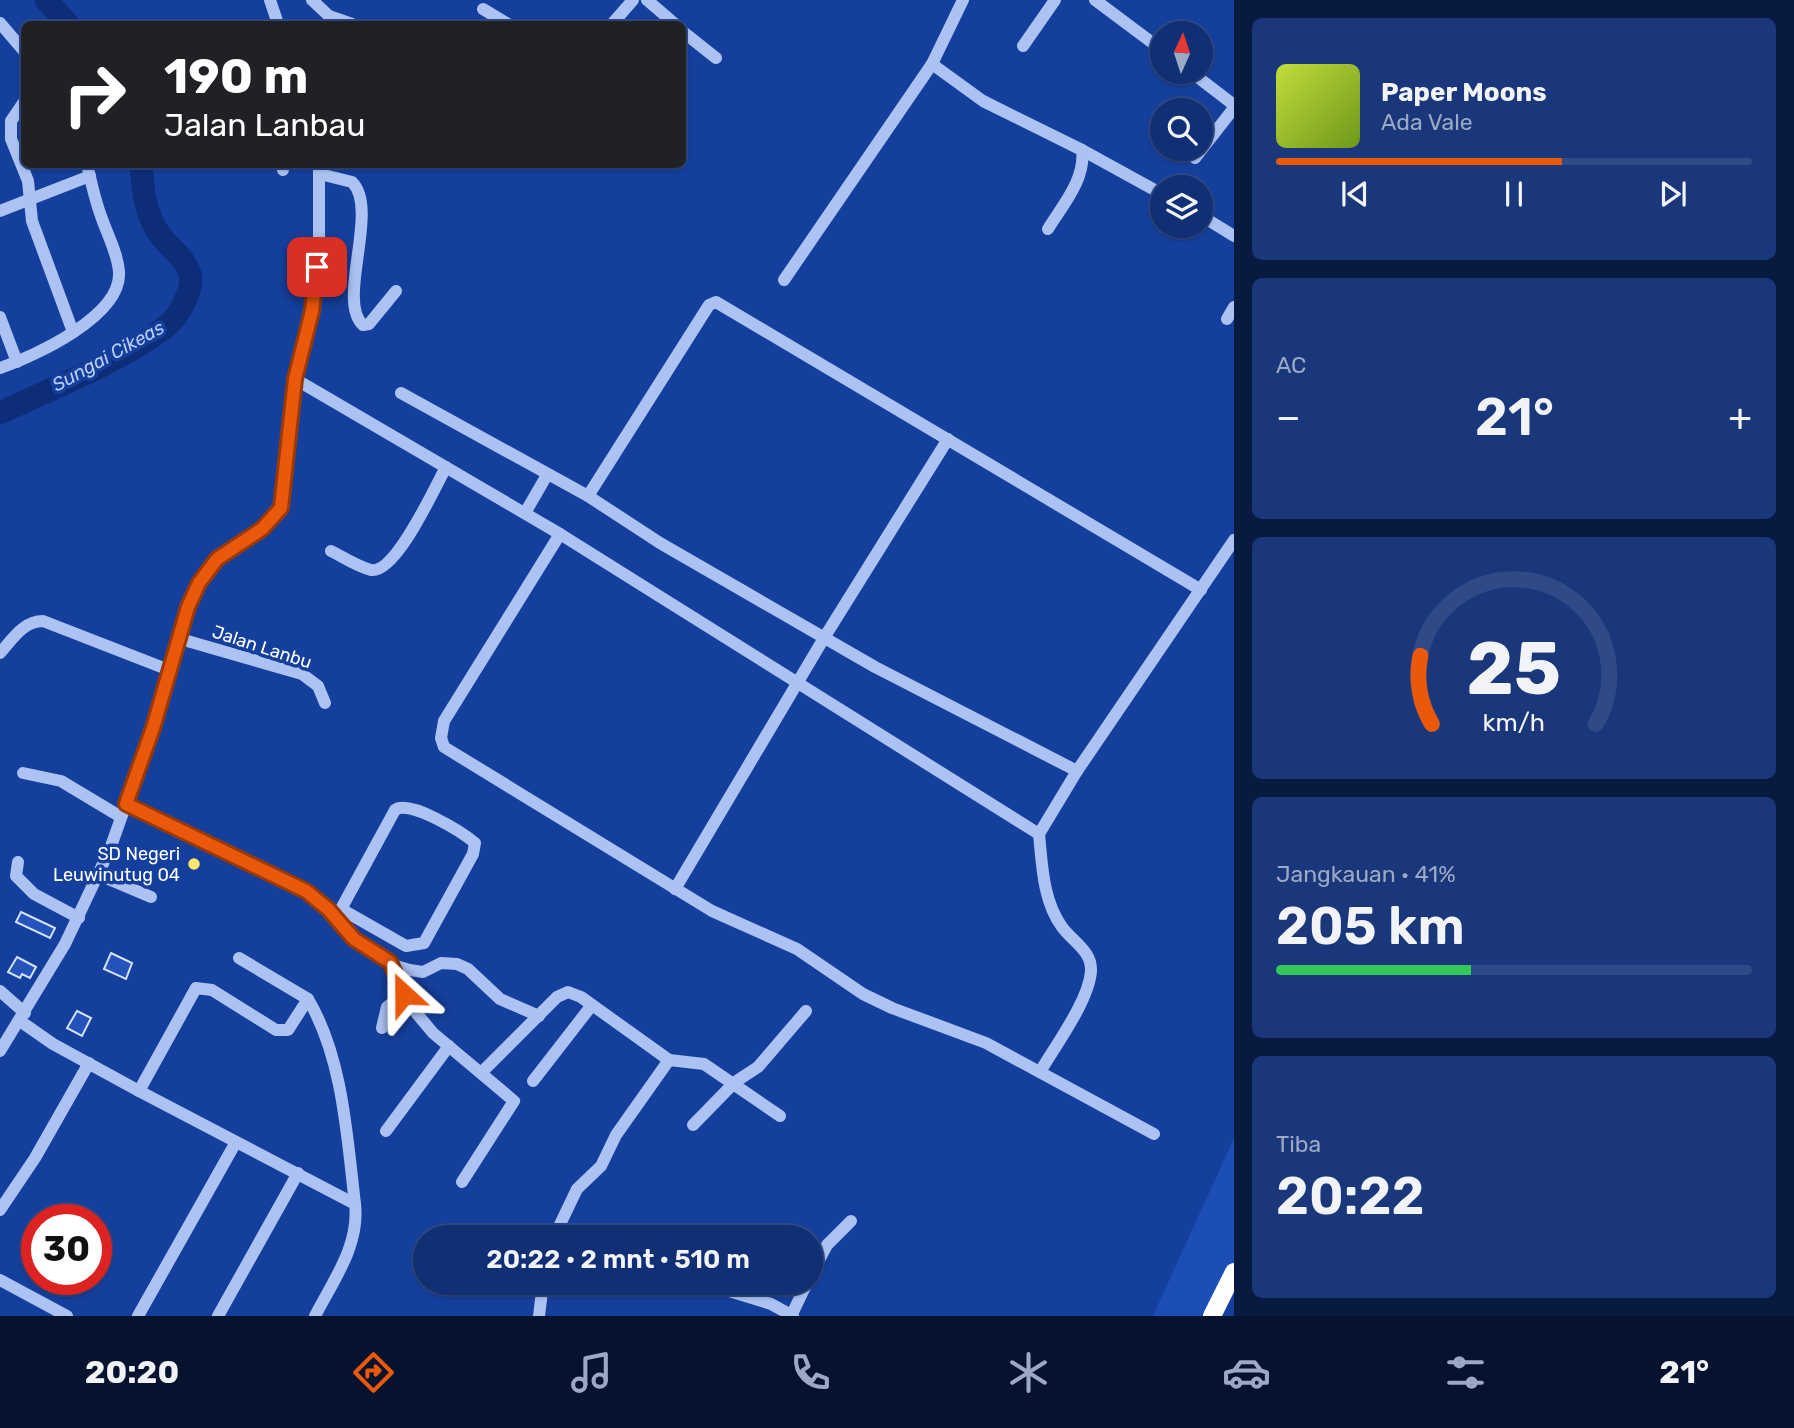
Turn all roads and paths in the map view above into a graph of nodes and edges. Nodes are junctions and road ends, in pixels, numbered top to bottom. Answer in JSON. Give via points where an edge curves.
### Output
{"nodes":[{"id":1,"x":270,"y":0,"type":"edge"},
{"id":2,"x":312,"y":0,"type":"edge"},
{"id":3,"x":632,"y":0,"type":"edge"},
{"id":4,"x":647,"y":0,"type":"edge"},
{"id":5,"x":963,"y":0,"type":"edge"},
{"id":6,"x":1055,"y":0,"type":"edge"},
{"id":7,"x":1095,"y":0,"type":"edge"},
{"id":8,"x":483,"y":9,"type":"dead end"},
{"id":9,"x":280,"y":21,"type":"edge"},
{"id":10,"x":343,"y":21,"type":"edge"},
{"id":11,"x":503,"y":21,"type":"edge"},
{"id":12,"x":614,"y":21,"type":"edge"},
{"id":13,"x":672,"y":21,"type":"edge"},
{"id":14,"x":1,"y":28,"type":"edge"},
{"id":15,"x":686,"y":34,"type":"edge"},
{"id":16,"x":1150,"y":41,"type":"edge"},
{"id":17,"x":1023,"y":46,"type":"dead end"},
{"id":18,"x":21,"y":48,"type":"edge"},
{"id":19,"x":716,"y":58,"type":"dead end"},
{"id":20,"x":932,"y":64,"type":"junction"},
{"id":21,"x":1206,"y":84,"type":"edge"},
{"id":22,"x":21,"y":106,"type":"edge"},
{"id":23,"x":1234,"y":106,"type":"edge"},
{"id":24,"x":1213,"y":134,"type":"edge"},
{"id":25,"x":1082,"y":150,"type":"junction"},
{"id":26,"x":21,"y":162,"type":"edge"},
{"id":27,"x":23,"y":168,"type":"edge"},
{"id":28,"x":319,"y":169,"type":"edge"},
{"id":29,"x":88,"y":170,"type":"edge"},
{"id":30,"x":1150,"y":187,"type":"edge"},
{"id":31,"x":30,"y":200,"type":"junction"},
{"id":32,"x":0,"y":211,"type":"edge"},
{"id":33,"x":1213,"y":223,"type":"edge"},
{"id":34,"x":1048,"y":229,"type":"dead end"},
{"id":35,"x":1234,"y":236,"type":"edge"},
{"id":36,"x":784,"y":280,"type":"dead end"},
{"id":37,"x":396,"y":291,"type":"dead end"},
{"id":38,"x":1234,"y":307,"type":"edge"},
{"id":39,"x":0,"y":317,"type":"edge"},
{"id":40,"x":1227,"y":319,"type":"dead end"},
{"id":41,"x":73,"y":332,"type":"junction"},
{"id":42,"x":17,"y":362,"type":"junction"},
{"id":43,"x":0,"y":368,"type":"edge"},
{"id":44,"x":295,"y":379,"type":"junction"},
{"id":45,"x":401,"y":393,"type":"dead end"},
{"id":46,"x":948,"y":439,"type":"junction"},
{"id":47,"x":446,"y":467,"type":"junction"},
{"id":48,"x":547,"y":475,"type":"junction"},
{"id":49,"x":588,"y":496,"type":"junction"},
{"id":50,"x":525,"y":513,"type":"junction"},
{"id":51,"x":560,"y":534,"type":"junction"},
{"id":52,"x":1234,"y":540,"type":"edge"},
{"id":53,"x":331,"y":551,"type":"dead end"},
{"id":54,"x":1201,"y":590,"type":"junction"},
{"id":55,"x":177,"y":638,"type":"junction"},
{"id":56,"x":824,"y":638,"type":"junction"},
{"id":57,"x":0,"y":653,"type":"edge"},
{"id":58,"x":169,"y":670,"type":"junction"},
{"id":59,"x":798,"y":683,"type":"junction"},
{"id":60,"x":324,"y":703,"type":"dead end"},
{"id":61,"x":1077,"y":771,"type":"junction"},
{"id":62,"x":23,"y":773,"type":"dead end"},
{"id":63,"x":124,"y":811,"type":"junction"},
{"id":64,"x":1039,"y":834,"type":"junction"},
{"id":65,"x":18,"y":862,"type":"dead end"},
{"id":66,"x":99,"y":875,"type":"junction"},
{"id":67,"x":675,"y":889,"type":"junction"},
{"id":68,"x":151,"y":897,"type":"dead end"},
{"id":69,"x":338,"y":914,"type":"junction"},
{"id":70,"x":79,"y":918,"type":"junction"},
{"id":71,"x":239,"y":958,"type":"dead end"},
{"id":72,"x":390,"y":962,"type":"junction"},
{"id":73,"x":0,"y":990,"type":"edge"},
{"id":74,"x":404,"y":994,"type":"junction"},
{"id":75,"x":308,"y":999,"type":"junction"},
{"id":76,"x":592,"y":1005,"type":"junction"},
{"id":77,"x":806,"y":1011,"type":"dead end"},
{"id":78,"x":539,"y":1016,"type":"junction"},
{"id":79,"x":23,"y":1017,"type":"junction"},
{"id":80,"x":382,"y":1028,"type":"dead end"},
{"id":81,"x":449,"y":1046,"type":"junction"},
{"id":82,"x":0,"y":1051,"type":"edge"},
{"id":83,"x":668,"y":1060,"type":"junction"},
{"id":84,"x":89,"y":1063,"type":"junction"},
{"id":85,"x":482,"y":1072,"type":"junction"},
{"id":86,"x":1040,"y":1072,"type":"junction"},
{"id":87,"x":533,"y":1081,"type":"dead end"},
{"id":88,"x":735,"y":1082,"type":"junction"},
{"id":89,"x":139,"y":1091,"type":"junction"},
{"id":90,"x":780,"y":1116,"type":"dead end"},
{"id":91,"x":693,"y":1125,"type":"dead end"},
{"id":92,"x":386,"y":1131,"type":"dead end"},
{"id":93,"x":1154,"y":1133,"type":"dead end"},
{"id":94,"x":236,"y":1142,"type":"junction"},
{"id":95,"x":298,"y":1173,"type":"junction"},
{"id":96,"x":462,"y":1182,"type":"dead end"},
{"id":97,"x":355,"y":1204,"type":"junction"},
{"id":98,"x":0,"y":1210,"type":"edge"},
{"id":99,"x":850,"y":1221,"type":"dead end"},
{"id":100,"x":560,"y":1225,"type":"edge"},
{"id":101,"x":823,"y":1253,"type":"edge"},
{"id":102,"x":1234,"y":1272,"type":"edge"},
{"id":103,"x":0,"y":1280,"type":"edge"},
{"id":104,"x":542,"y":1295,"type":"edge"},
{"id":105,"x":742,"y":1295,"type":"edge"},
{"id":106,"x":802,"y":1295,"type":"edge"},
{"id":107,"x":60,"y":1314,"type":"edge"},
{"id":108,"x":793,"y":1315,"type":"edge"},
{"id":109,"x":138,"y":1316,"type":"edge"},
{"id":110,"x":218,"y":1316,"type":"edge"},
{"id":111,"x":315,"y":1316,"type":"edge"},
{"id":112,"x":539,"y":1316,"type":"edge"},
{"id":113,"x":1212,"y":1316,"type":"edge"}],
"edges":[{"from":1,"to":9,"type":"street"},
{"from":2,"to":10,"type":"street","via":[[329,16]]},
{"from":3,"to":12,"type":"street"},
{"from":4,"to":13,"type":"street"},
{"from":5,"to":20,"type":"street"},
{"from":6,"to":17,"type":"street"},
{"from":7,"to":16,"type":"street"},
{"from":8,"to":11,"type":"street"},
{"from":14,"to":18,"type":"street"},
{"from":15,"to":19,"type":"street"},
{"from":20,"to":25,"type":"street","via":[[983,101]]},
{"from":20,"to":36,"type":"street"},
{"from":21,"to":23,"type":"street"},
{"from":22,"to":26,"type":"street","via":[[9,130]]},
{"from":23,"to":24,"type":"street"},
{"from":25,"to":30,"type":"street"},
{"from":25,"to":34,"type":"street","via":[[1079,176]]},
{"from":27,"to":31,"type":"street"},
{"from":28,"to":37,"type":"street","via":[[352,182],[359,194],[360,252],[353,292],[358,321],[369,324]]},
{"from":28,"to":44,"type":"street","via":[[315,287]]},
{"from":29,"to":31,"type":"street"},
{"from":29,"to":41,"type":"street","via":[[119,281],[107,303]]},
{"from":31,"to":32,"type":"street"},
{"from":31,"to":41,"type":"street","via":[[32,221]]},
{"from":33,"to":35,"type":"street"},
{"from":38,"to":40,"type":"street"},
{"from":39,"to":42,"type":"street"},
{"from":41,"to":42,"type":"street"},
{"from":42,"to":43,"type":"street"},
{"from":44,"to":47,"type":"street"},
{"from":44,"to":55,"type":"street","via":[[281,508],[262,529],[209,568]]},
{"from":45,"to":48,"type":"street"},
{"from":46,"to":49,"type":"street","via":[[713,302]]},
{"from":46,"to":54,"type":"street"},
{"from":46,"to":56,"type":"street"},
{"from":47,"to":50,"type":"street"},
{"from":47,"to":53,"type":"street","via":[[409,536],[386,566],[371,570]]},
{"from":48,"to":49,"type":"street"},
{"from":48,"to":50,"type":"street"},
{"from":49,"to":56,"type":"street"},
{"from":50,"to":51,"type":"street"},
{"from":51,"to":59,"type":"street"},
{"from":51,"to":67,"type":"street","via":[[444,721],[441,738],[452,754]]},
{"from":52,"to":54,"type":"street"},
{"from":54,"to":61,"type":"street"},
{"from":55,"to":58,"type":"street"},
{"from":55,"to":60,"type":"street","name":"Jalan Lanbu","via":[[302,674],[318,686]]},
{"from":56,"to":59,"type":"street"},
{"from":56,"to":61,"type":"street"},
{"from":57,"to":58,"type":"street","via":[[23,627],[43,621]]},
{"from":58,"to":63,"type":"street"},
{"from":59,"to":64,"type":"street"},
{"from":59,"to":67,"type":"street"},
{"from":61,"to":64,"type":"street"},
{"from":62,"to":63,"type":"street","via":[[61,781]]},
{"from":63,"to":66,"type":"street"},
{"from":63,"to":69,"type":"street","via":[[281,877]]},
{"from":64,"to":86,"type":"street","via":[[1051,906],[1063,929],[1084,950],[1091,968],[1085,993]]},
{"from":65,"to":70,"type":"street","via":[[16,876],[24,887]]},
{"from":66,"to":68,"type":"street"},
{"from":66,"to":70,"type":"street"},
{"from":67,"to":86,"type":"street","via":[[797,950],[878,1002],[978,1039]]},
{"from":69,"to":69,"type":"street","via":[[399,807],[412,807],[475,843],[424,943],[406,946]]},
{"from":69,"to":72,"type":"street","via":[[354,939]]},
{"from":70,"to":79,"type":"street"},
{"from":71,"to":75,"type":"street"},
{"from":72,"to":74,"type":"street"},
{"from":72,"to":78,"type":"street","via":[[423,972],[441,963],[457,964],[500,999]]},
{"from":73,"to":79,"type":"street"},
{"from":74,"to":80,"type":"street","via":[[387,1007]]},
{"from":74,"to":81,"type":"street","via":[[433,1033]]},
{"from":75,"to":89,"type":"street","via":[[283,1032],[212,990],[196,988]]},
{"from":75,"to":97,"type":"street","via":[[329,1046]]},
{"from":76,"to":78,"type":"street","via":[[563,992]]},
{"from":76,"to":83,"type":"street"},
{"from":76,"to":87,"type":"street"},
{"from":77,"to":88,"type":"street","via":[[758,1067]]},
{"from":78,"to":85,"type":"street"},
{"from":79,"to":82,"type":"street"},
{"from":79,"to":84,"type":"street","via":[[32,1029]]},
{"from":81,"to":85,"type":"street"},
{"from":81,"to":92,"type":"street"},
{"from":83,"to":88,"type":"street","via":[[704,1063]]},
{"from":83,"to":100,"type":"street","via":[[616,1135],[601,1166],[577,1189]]},
{"from":84,"to":89,"type":"street"},
{"from":84,"to":98,"type":"street"},
{"from":85,"to":96,"type":"street","via":[[513,1098],[514,1105]]},
{"from":86,"to":93,"type":"street"},
{"from":88,"to":90,"type":"street"},
{"from":88,"to":91,"type":"street"},
{"from":89,"to":94,"type":"street"},
{"from":94,"to":95,"type":"street"},
{"from":94,"to":109,"type":"street"},
{"from":95,"to":97,"type":"street"},
{"from":95,"to":110,"type":"street"},
{"from":97,"to":111,"type":"street","via":[[352,1243]]},
{"from":99,"to":101,"type":"street"},
{"from":102,"to":113,"type":"highway"},
{"from":103,"to":107,"type":"street"},
{"from":104,"to":112,"type":"street"},
{"from":105,"to":108,"type":"street"},
{"from":106,"to":108,"type":"street"}]}
